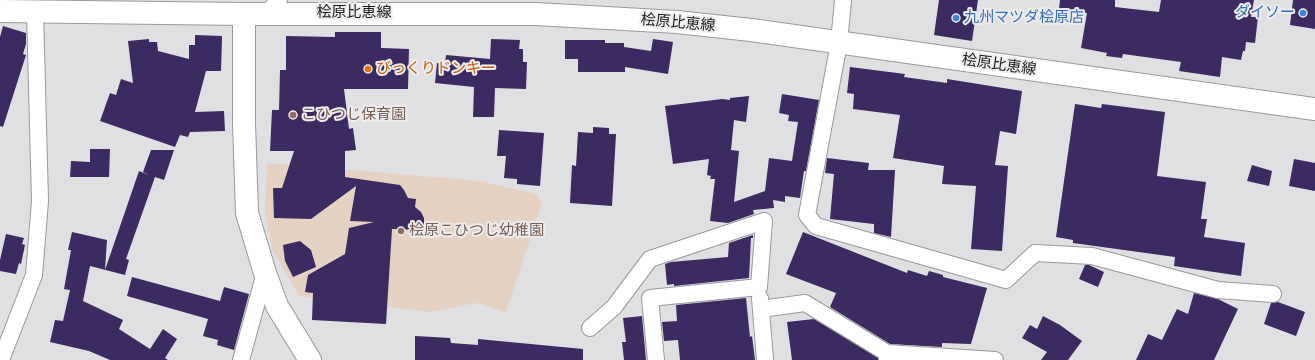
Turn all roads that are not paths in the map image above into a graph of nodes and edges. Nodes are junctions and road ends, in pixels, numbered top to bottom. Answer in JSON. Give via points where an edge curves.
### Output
{"nodes":[{"id":1,"x":843,"y":0,"type":"edge"},
{"id":2,"x":272,"y":7,"type":"edge"},
{"id":3,"x":0,"y":11,"type":"edge"},
{"id":4,"x":34,"y":11,"type":"junction"},
{"id":5,"x":244,"y":14,"type":"junction"},
{"id":6,"x":839,"y":43,"type":"junction"},
{"id":7,"x":1315,"y":109,"type":"edge"},
{"id":8,"x":265,"y":273,"type":"junction"},
{"id":9,"x":759,"y":287,"type":"junction"},
{"id":10,"x":1273,"y":294,"type":"dead end"},
{"id":11,"x":761,"y":309,"type":"junction"},
{"id":12,"x":590,"y":328,"type":"dead end"},
{"id":13,"x":888,"y":356,"type":"edge"},
{"id":14,"x":1,"y":360,"type":"edge"},
{"id":15,"x":240,"y":360,"type":"edge"},
{"id":16,"x":310,"y":360,"type":"edge"},
{"id":17,"x":656,"y":360,"type":"edge"},
{"id":18,"x":765,"y":360,"type":"edge"},
{"id":19,"x":995,"y":360,"type":"edge"}],
"edges":[{"from":1,"to":6,"type":"street"},
{"from":2,"to":5,"type":"main road","name":"桧原比恵線"},
{"from":2,"to":6,"type":"main road","name":"桧原比恵線","via":[[591,16],[744,29]]},
{"from":3,"to":4,"type":"main road","name":"桧原比恵線"},
{"from":4,"to":5,"type":"main road","name":"桧原比恵線"},
{"from":4,"to":14,"type":"street","via":[[40,201],[34,275]]},
{"from":5,"to":8,"type":"main road","via":[[247,213]]},
{"from":6,"to":7,"type":"main road","name":"桧原比恵線"},
{"from":6,"to":10,"type":"street","via":[[807,215],[816,226],[1006,280],[1035,253],[1092,256],[1218,290]]},
{"from":8,"to":15,"type":"street"},
{"from":8,"to":16,"type":"main road","via":[[277,306]]},
{"from":9,"to":11,"type":"street"},
{"from":9,"to":12,"type":"street","via":[[764,221],[650,259],[614,307]]},
{"from":9,"to":17,"type":"street","via":[[650,298]]},
{"from":11,"to":13,"type":"street","via":[[805,303]]},
{"from":11,"to":18,"type":"street"},
{"from":13,"to":19,"type":"street"}]}
